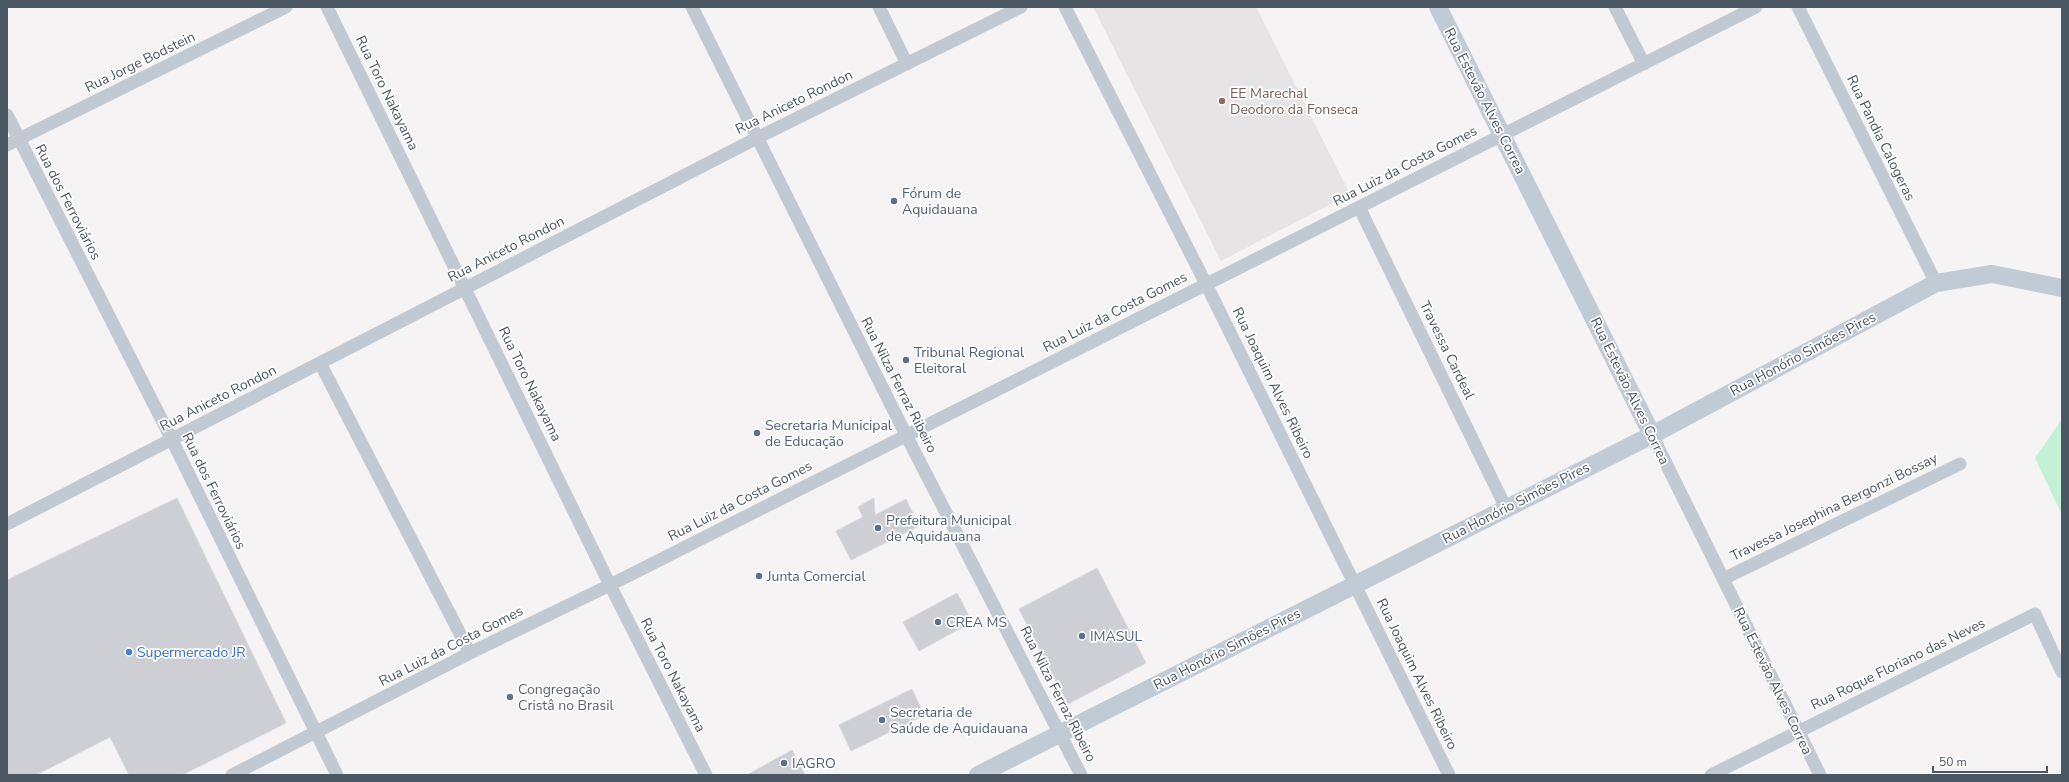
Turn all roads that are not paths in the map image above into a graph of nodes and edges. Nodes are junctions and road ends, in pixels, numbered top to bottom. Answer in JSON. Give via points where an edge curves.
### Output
{"nodes":[{"id":1,"x":286,"y":7,"type":"edge"},
{"id":2,"x":327,"y":7,"type":"edge"},
{"id":3,"x":692,"y":7,"type":"edge"},
{"id":4,"x":879,"y":7,"type":"edge"},
{"id":5,"x":1021,"y":7,"type":"edge"},
{"id":6,"x":1066,"y":7,"type":"edge"},
{"id":7,"x":1438,"y":7,"type":"edge"},
{"id":8,"x":1615,"y":7,"type":"edge"},
{"id":9,"x":1756,"y":7,"type":"edge"},
{"id":10,"x":1798,"y":7,"type":"edge"},
{"id":11,"x":907,"y":64,"type":"junction"},
{"id":12,"x":1644,"y":64,"type":"junction"},
{"id":13,"x":7,"y":115,"type":"edge"},
{"id":14,"x":1502,"y":135,"type":"junction"},
{"id":15,"x":757,"y":138,"type":"junction"},
{"id":16,"x":19,"y":140,"type":"junction"},
{"id":17,"x":7,"y":145,"type":"edge"},
{"id":18,"x":1359,"y":207,"type":"junction"},
{"id":19,"x":1936,"y":283,"type":"junction"},
{"id":20,"x":1206,"y":284,"type":"junction"},
{"id":21,"x":465,"y":288,"type":"junction"},
{"id":22,"x":2062,"y":288,"type":"edge"},
{"id":23,"x":320,"y":363,"type":"junction"},
{"id":24,"x":906,"y":435,"type":"junction"},
{"id":25,"x":1652,"y":435,"type":"junction"},
{"id":26,"x":172,"y":440,"type":"junction"},
{"id":27,"x":1960,"y":464,"type":"dead end"},
{"id":28,"x":1506,"y":508,"type":"junction"},
{"id":29,"x":7,"y":524,"type":"edge"},
{"id":30,"x":1723,"y":579,"type":"junction"},
{"id":31,"x":1355,"y":584,"type":"junction"},
{"id":32,"x":610,"y":585,"type":"junction"},
{"id":33,"x":470,"y":653,"type":"junction"},
{"id":34,"x":2062,"y":672,"type":"edge"},
{"id":35,"x":1798,"y":732,"type":"junction"},
{"id":36,"x":316,"y":733,"type":"junction"},
{"id":37,"x":1061,"y":734,"type":"junction"},
{"id":38,"x":232,"y":775,"type":"edge"},
{"id":39,"x":337,"y":775,"type":"edge"},
{"id":40,"x":706,"y":775,"type":"edge"},
{"id":41,"x":978,"y":775,"type":"edge"},
{"id":42,"x":1081,"y":775,"type":"edge"},
{"id":43,"x":1449,"y":775,"type":"edge"},
{"id":44,"x":1711,"y":775,"type":"edge"},
{"id":45,"x":1820,"y":775,"type":"edge"}],
"edges":[{"from":1,"to":16,"type":"street","name":"Rua Jorge Bodstein"},
{"from":2,"to":21,"type":"street","name":"Rua Toro Nakayama"},
{"from":3,"to":15,"type":"street","name":"Rua Nilza Ferraz Ribeiro"},
{"from":4,"to":11,"type":"street"},
{"from":5,"to":11,"type":"street","name":"Rua Aniceto Rondon"},
{"from":6,"to":20,"type":"street","name":"Rua Joaquim Alves Ribeiro"},
{"from":7,"to":14,"type":"main road","name":"Rua Estevão Alves Correa"},
{"from":8,"to":12,"type":"street"},
{"from":9,"to":12,"type":"street","name":"Rua Luiz da Costa Gomes"},
{"from":10,"to":19,"type":"street","name":"Rua Pandia Calogeras"},
{"from":11,"to":15,"type":"street","name":"Rua Aniceto Rondon"},
{"from":12,"to":14,"type":"street","name":"Rua Luiz da Costa Gomes"},
{"from":13,"to":16,"type":"street","name":"Rua dos Ferroviários"},
{"from":14,"to":18,"type":"street","name":"Rua Luiz da Costa Gomes"},
{"from":14,"to":25,"type":"main road","name":"Rua Estevão Alves Correa"},
{"from":15,"to":21,"type":"street","name":"Rua Aniceto Rondon"},
{"from":15,"to":24,"type":"street","name":"Rua Nilza Ferraz Ribeiro"},
{"from":16,"to":17,"type":"street","name":"Rua Jorge Bodstein"},
{"from":16,"to":26,"type":"street","name":"Rua dos Ferroviários"},
{"from":18,"to":20,"type":"street","name":"Rua Luiz da Costa Gomes"},
{"from":18,"to":28,"type":"street","name":"Travessa Cardeal"},
{"from":19,"to":22,"type":"main road","name":"Rua Honório Simões Pires","via":[[1992,274]]},
{"from":19,"to":25,"type":"main road","name":"Rua Honório Simões Pires"},
{"from":20,"to":24,"type":"street","name":"Rua Luiz da Costa Gomes"},
{"from":20,"to":31,"type":"street","name":"Rua Joaquim Alves Ribeiro"},
{"from":21,"to":23,"type":"street","name":"Rua Aniceto Rondon"},
{"from":21,"to":32,"type":"street","name":"Rua Toro Nakayama"},
{"from":23,"to":26,"type":"street","name":"Rua Aniceto Rondon"},
{"from":23,"to":33,"type":"street"},
{"from":24,"to":32,"type":"street","name":"Rua Luiz da Costa Gomes"},
{"from":24,"to":37,"type":"street","name":"Rua Nilza Ferraz Ribeiro"},
{"from":25,"to":28,"type":"main road","name":"Rua Honório Simões Pires"},
{"from":25,"to":30,"type":"street","name":"Rua Estevão Alves Correa"},
{"from":26,"to":29,"type":"street","name":"Rua Aniceto Rondon"},
{"from":26,"to":36,"type":"street","name":"Rua dos Ferroviários"},
{"from":27,"to":30,"type":"street","name":"Travessa Josephina Bergonzi Bossay"},
{"from":28,"to":31,"type":"main road","name":"Rua Honório Simões Pires"},
{"from":30,"to":35,"type":"street","name":"Rua Estevão Alves Correa"},
{"from":31,"to":37,"type":"main road","name":"Rua Honório Simões Pires"},
{"from":31,"to":43,"type":"street","name":"Rua Joaquim Alves Ribeiro"},
{"from":32,"to":33,"type":"street","name":"Rua Luiz da Costa Gomes"},
{"from":32,"to":40,"type":"street","name":"Rua Toro Nakayama"},
{"from":33,"to":36,"type":"street","name":"Rua Luiz da Costa Gomes"},
{"from":34,"to":35,"type":"street","name":"Rua Roque Floriano das Neves","via":[[2035,614]]},
{"from":35,"to":44,"type":"street","name":"Rua Roque Floriano das Neves"},
{"from":35,"to":45,"type":"street","name":"Rua Estevão Alves Correa"},
{"from":36,"to":38,"type":"street","name":"Rua Luiz da Costa Gomes"},
{"from":36,"to":39,"type":"street","name":"Rua dos Ferroviários"},
{"from":37,"to":41,"type":"main road","name":"Rua Honório Simões Pires"},
{"from":37,"to":42,"type":"street","name":"Rua Nilza Ferraz Ribeiro"}]}
